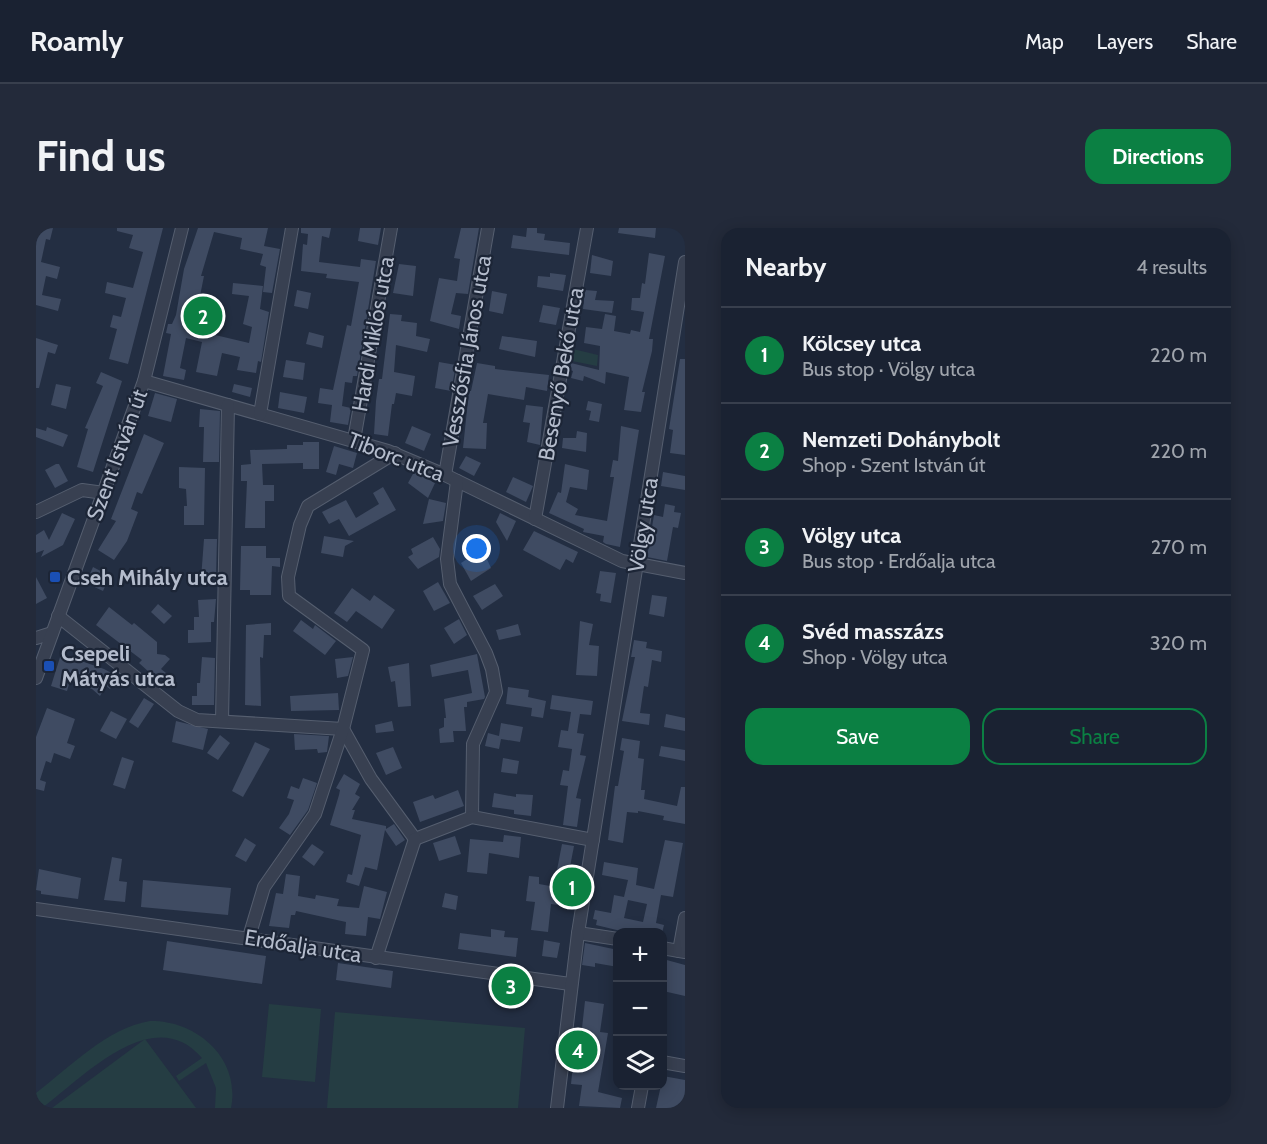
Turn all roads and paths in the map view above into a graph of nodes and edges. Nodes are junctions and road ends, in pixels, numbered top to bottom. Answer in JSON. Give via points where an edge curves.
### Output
{"nodes":[{"id":1,"x":182,"y":228,"type":"edge"},
{"id":2,"x":292,"y":228,"type":"edge"},
{"id":3,"x":391,"y":228,"type":"edge"},
{"id":4,"x":488,"y":228,"type":"edge"},
{"id":5,"x":587,"y":228,"type":"edge"},
{"id":6,"x":685,"y":262,"type":"edge"},
{"id":7,"x":144,"y":381,"type":"junction"},
{"id":8,"x":228,"y":405,"type":"junction"},
{"id":9,"x":260,"y":414,"type":"junction"},
{"id":10,"x":354,"y":440,"type":"junction"},
{"id":11,"x":395,"y":453,"type":"junction"},
{"id":12,"x":445,"y":475,"type":"junction"},
{"id":13,"x":457,"y":481,"type":"junction"},
{"id":14,"x":104,"y":493,"type":"junction"},
{"id":15,"x":36,"y":512,"type":"edge"},
{"id":16,"x":535,"y":519,"type":"junction"},
{"id":17,"x":636,"y":565,"type":"junction"},
{"id":18,"x":685,"y":573,"type":"edge"},
{"id":19,"x":58,"y":616,"type":"junction"},
{"id":20,"x":52,"y":633,"type":"junction"},
{"id":21,"x":36,"y":638,"type":"edge"},
{"id":22,"x":36,"y":678,"type":"edge"},
{"id":23,"x":222,"y":721,"type":"junction"},
{"id":24,"x":343,"y":729,"type":"junction"},
{"id":25,"x":472,"y":817,"type":"junction"},
{"id":26,"x":415,"y":839,"type":"junction"},
{"id":27,"x":593,"y":840,"type":"junction"},
{"id":28,"x":36,"y":909,"type":"edge"},
{"id":29,"x":685,"y":918,"type":"edge"},
{"id":30,"x":578,"y":933,"type":"junction"},
{"id":31,"x":249,"y":938,"type":"junction"},
{"id":32,"x":613,"y":938,"type":"edge"},
{"id":33,"x":667,"y":949,"type":"edge"},
{"id":34,"x":682,"y":951,"type":"edge"},
{"id":35,"x":376,"y":958,"type":"junction"},
{"id":36,"x":570,"y":984,"type":"junction"},
{"id":37,"x":667,"y":1063,"type":"edge"},
{"id":38,"x":685,"y":1065,"type":"edge"},
{"id":39,"x":641,"y":1090,"type":"edge"},
{"id":40,"x":557,"y":1108,"type":"edge"},
{"id":41,"x":638,"y":1108,"type":"edge"}],
"edges":[{"from":1,"to":7,"type":"street","name":"Szent István út"},
{"from":2,"to":9,"type":"street"},
{"from":3,"to":10,"type":"street","name":"Hardi Miklós utca"},
{"from":4,"to":12,"type":"street","name":"Vesszősfia János utca"},
{"from":5,"to":16,"type":"street","name":"Besenyő Bekő utca"},
{"from":6,"to":17,"type":"street","name":"Völgy utca"},
{"from":7,"to":8,"type":"street","name":"Tiborc utca"},
{"from":7,"to":14,"type":"street","name":"Szent István út"},
{"from":8,"to":9,"type":"street","name":"Tiborc utca"},
{"from":8,"to":23,"type":"street"},
{"from":9,"to":10,"type":"street","name":"Tiborc utca"},
{"from":10,"to":11,"type":"street","name":"Tiborc utca"},
{"from":11,"to":12,"type":"street","name":"Tiborc utca"},
{"from":11,"to":24,"type":"street","via":[[308,506],[288,577],[289,596],[295,603],[363,650]]},
{"from":12,"to":13,"type":"street","name":"Tiborc utca"},
{"from":13,"to":16,"type":"street","name":"Tiborc utca"},
{"from":13,"to":25,"type":"street","via":[[447,559],[450,584],[486,653],[496,692],[473,744]]},
{"from":14,"to":15,"type":"street","via":[[82,490]]},
{"from":14,"to":19,"type":"street","name":"Szent István út"},
{"from":16,"to":17,"type":"street","name":"Tiborc utca"},
{"from":17,"to":18,"type":"street","name":"Tiborc utca"},
{"from":17,"to":27,"type":"street","name":"Völgy utca"},
{"from":19,"to":20,"type":"street","name":"Szent István út"},
{"from":19,"to":23,"type":"street","via":[[178,711],[197,720]]},
{"from":20,"to":21,"type":"street"},
{"from":20,"to":22,"type":"street","name":"Szent István út"},
{"from":23,"to":24,"type":"street"},
{"from":24,"to":26,"type":"street","via":[[371,778]]},
{"from":24,"to":31,"type":"street","via":[[315,814],[264,887]]},
{"from":25,"to":26,"type":"street"},
{"from":25,"to":27,"type":"street"},
{"from":26,"to":35,"type":"street"},
{"from":27,"to":30,"type":"street","name":"Völgy utca"},
{"from":28,"to":31,"type":"street","name":"Erdőalja utca"},
{"from":29,"to":34,"type":"street"},
{"from":30,"to":32,"type":"street"},
{"from":30,"to":36,"type":"street","name":"Völgy utca"},
{"from":31,"to":35,"type":"street","name":"Erdőalja utca"},
{"from":33,"to":34,"type":"street"},
{"from":35,"to":36,"type":"street","name":"Erdőalja utca"},
{"from":36,"to":40,"type":"street","name":"Völgy utca"},
{"from":37,"to":38,"type":"street"},
{"from":39,"to":41,"type":"street"}]}
